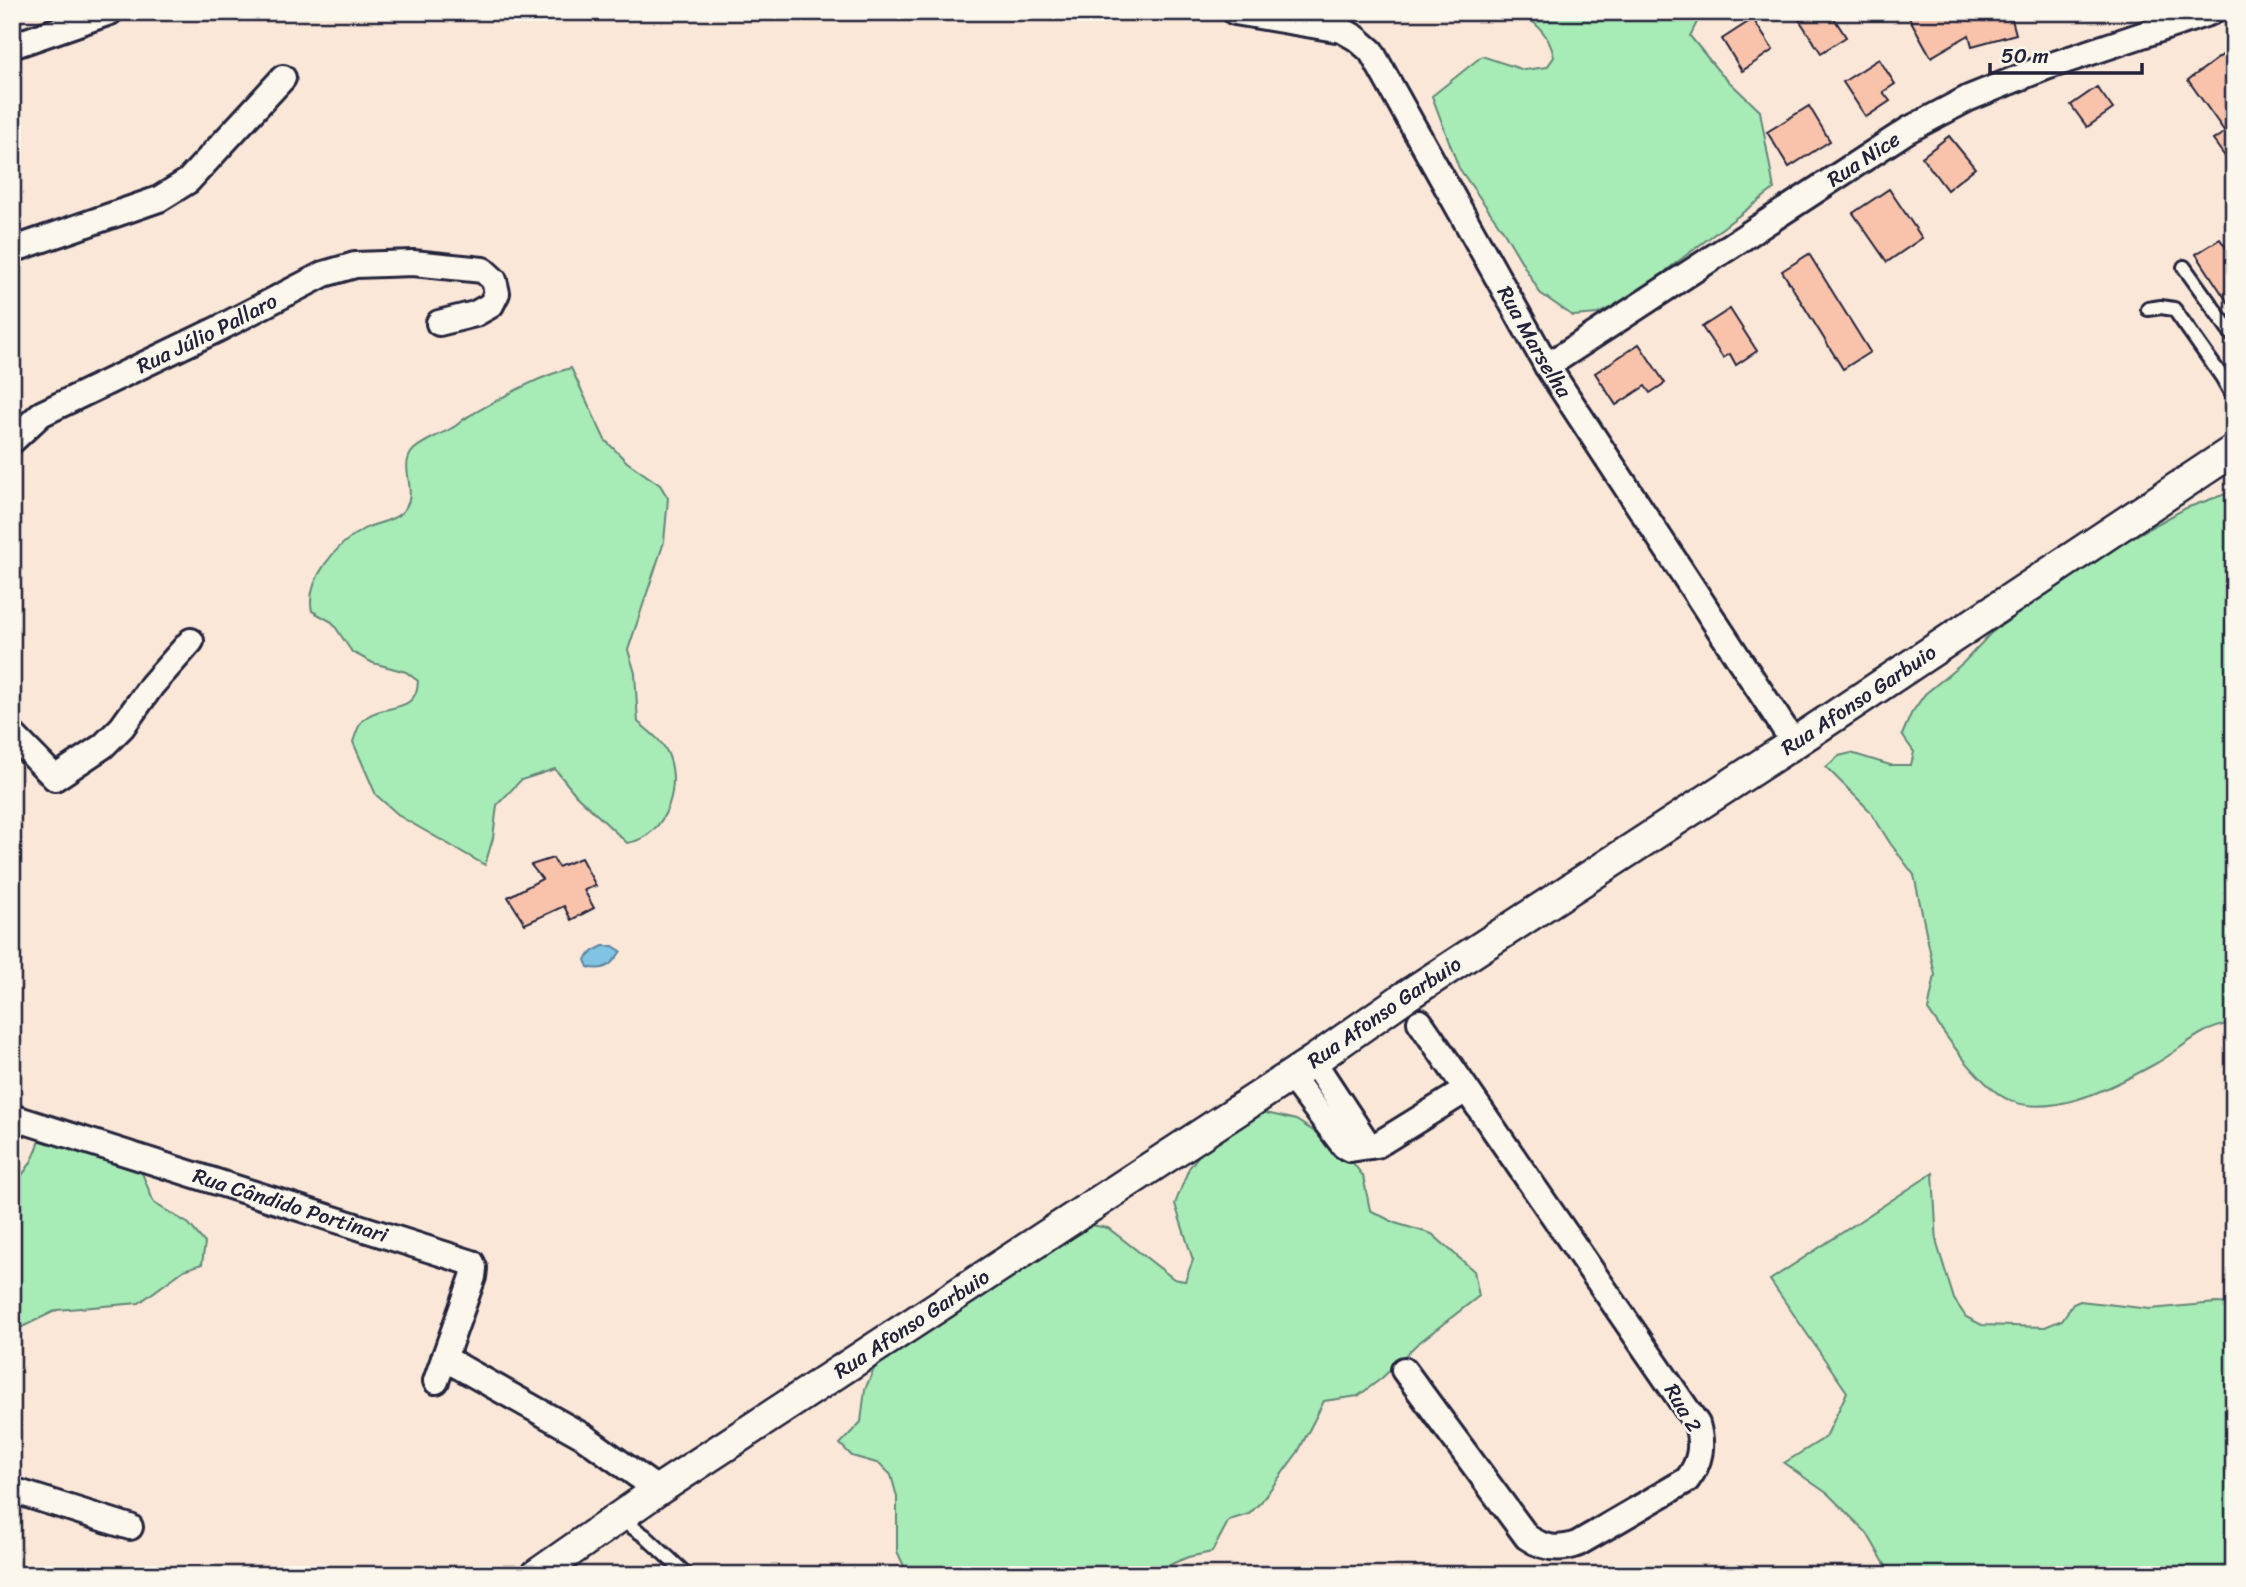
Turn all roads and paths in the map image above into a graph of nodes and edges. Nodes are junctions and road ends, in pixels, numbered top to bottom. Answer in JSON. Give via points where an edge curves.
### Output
{"nodes":[{"id":1,"x":110,"y":12,"type":"edge"},
{"id":2,"x":1235,"y":12,"type":"edge"},
{"id":3,"x":2211,"y":12,"type":"edge"},
{"id":4,"x":12,"y":46,"type":"edge"},
{"id":5,"x":282,"y":78,"type":"dead end"},
{"id":6,"x":12,"y":250,"type":"edge"},
{"id":7,"x":2183,"y":267,"type":"dead end"},
{"id":8,"x":2148,"y":309,"type":"dead end"},
{"id":9,"x":439,"y":323,"type":"dead end"},
{"id":10,"x":2234,"y":338,"type":"edge"},
{"id":11,"x":1547,"y":366,"type":"junction"},
{"id":12,"x":2234,"y":398,"type":"edge"},
{"id":13,"x":12,"y":441,"type":"edge"},
{"id":14,"x":2234,"y":450,"type":"edge"},
{"id":15,"x":191,"y":641,"type":"dead end"},
{"id":16,"x":12,"y":734,"type":"edge"},
{"id":17,"x":1794,"y":743,"type":"junction"},
{"id":18,"x":1419,"y":1022,"type":"dead end"},
{"id":19,"x":1301,"y":1068,"type":"junction"},
{"id":20,"x":1466,"y":1090,"type":"junction"},
{"id":21,"x":12,"y":1117,"type":"edge"},
{"id":22,"x":1404,"y":1370,"type":"dead end"},
{"id":23,"x":12,"y":1490,"type":"edge"},
{"id":24,"x":657,"y":1490,"type":"junction"},
{"id":25,"x":618,"y":1518,"type":"junction"},
{"id":26,"x":130,"y":1527,"type":"dead end"},
{"id":27,"x":536,"y":1575,"type":"edge"},
{"id":28,"x":687,"y":1575,"type":"edge"}],
"edges":[{"from":1,"to":4,"type":"street"},
{"from":2,"to":11,"type":"street","name":"Rua Marselha","via":[[1342,30],[1371,51]]},
{"from":3,"to":11,"type":"street","name":"Rua Nice","via":[[2046,67],[1969,98],[1908,130]]},
{"from":5,"to":6,"type":"street","via":[[188,181],[159,198]]},
{"from":7,"to":10,"type":"lane"},
{"from":8,"to":12,"type":"lane","via":[[2174,309]]},
{"from":9,"to":13,"type":"street","name":"Rua Júlio Pallaro","via":[[491,305],[497,293],[494,280],[483,270],[413,263],[355,265],[324,274],[41,414]]},
{"from":11,"to":17,"type":"street","name":"Rua Marselha"},
{"from":14,"to":17,"type":"street","name":"Rua Afonso Garbuio"},
{"from":15,"to":16,"type":"street","via":[[122,727],[103,746],[55,778]]},
{"from":17,"to":19,"type":"street","name":"Rua Afonso Garbuio"},
{"from":18,"to":20,"type":"street","name":"Rua 2"},
{"from":19,"to":20,"type":"street","via":[[1344,1146],[1350,1149],[1377,1145]]},
{"from":19,"to":24,"type":"street","name":"Rua Afonso Garbuio"},
{"from":20,"to":22,"type":"street","name":"Rua 2","via":[[1697,1424],[1701,1447],[1695,1469],[1687,1480],[1577,1544],[1545,1547],[1527,1537]]},
{"from":21,"to":24,"type":"street","name":"Rua Cândido Portinari","via":[[472,1263],[474,1272],[440,1369],[583,1436]]},
{"from":23,"to":26,"type":"street"},
{"from":24,"to":25,"type":"street","name":"Rua Afonso Garbuio"},
{"from":25,"to":27,"type":"street","name":"Rua Afonso Garbuio"},
{"from":25,"to":28,"type":"lane"}]}
